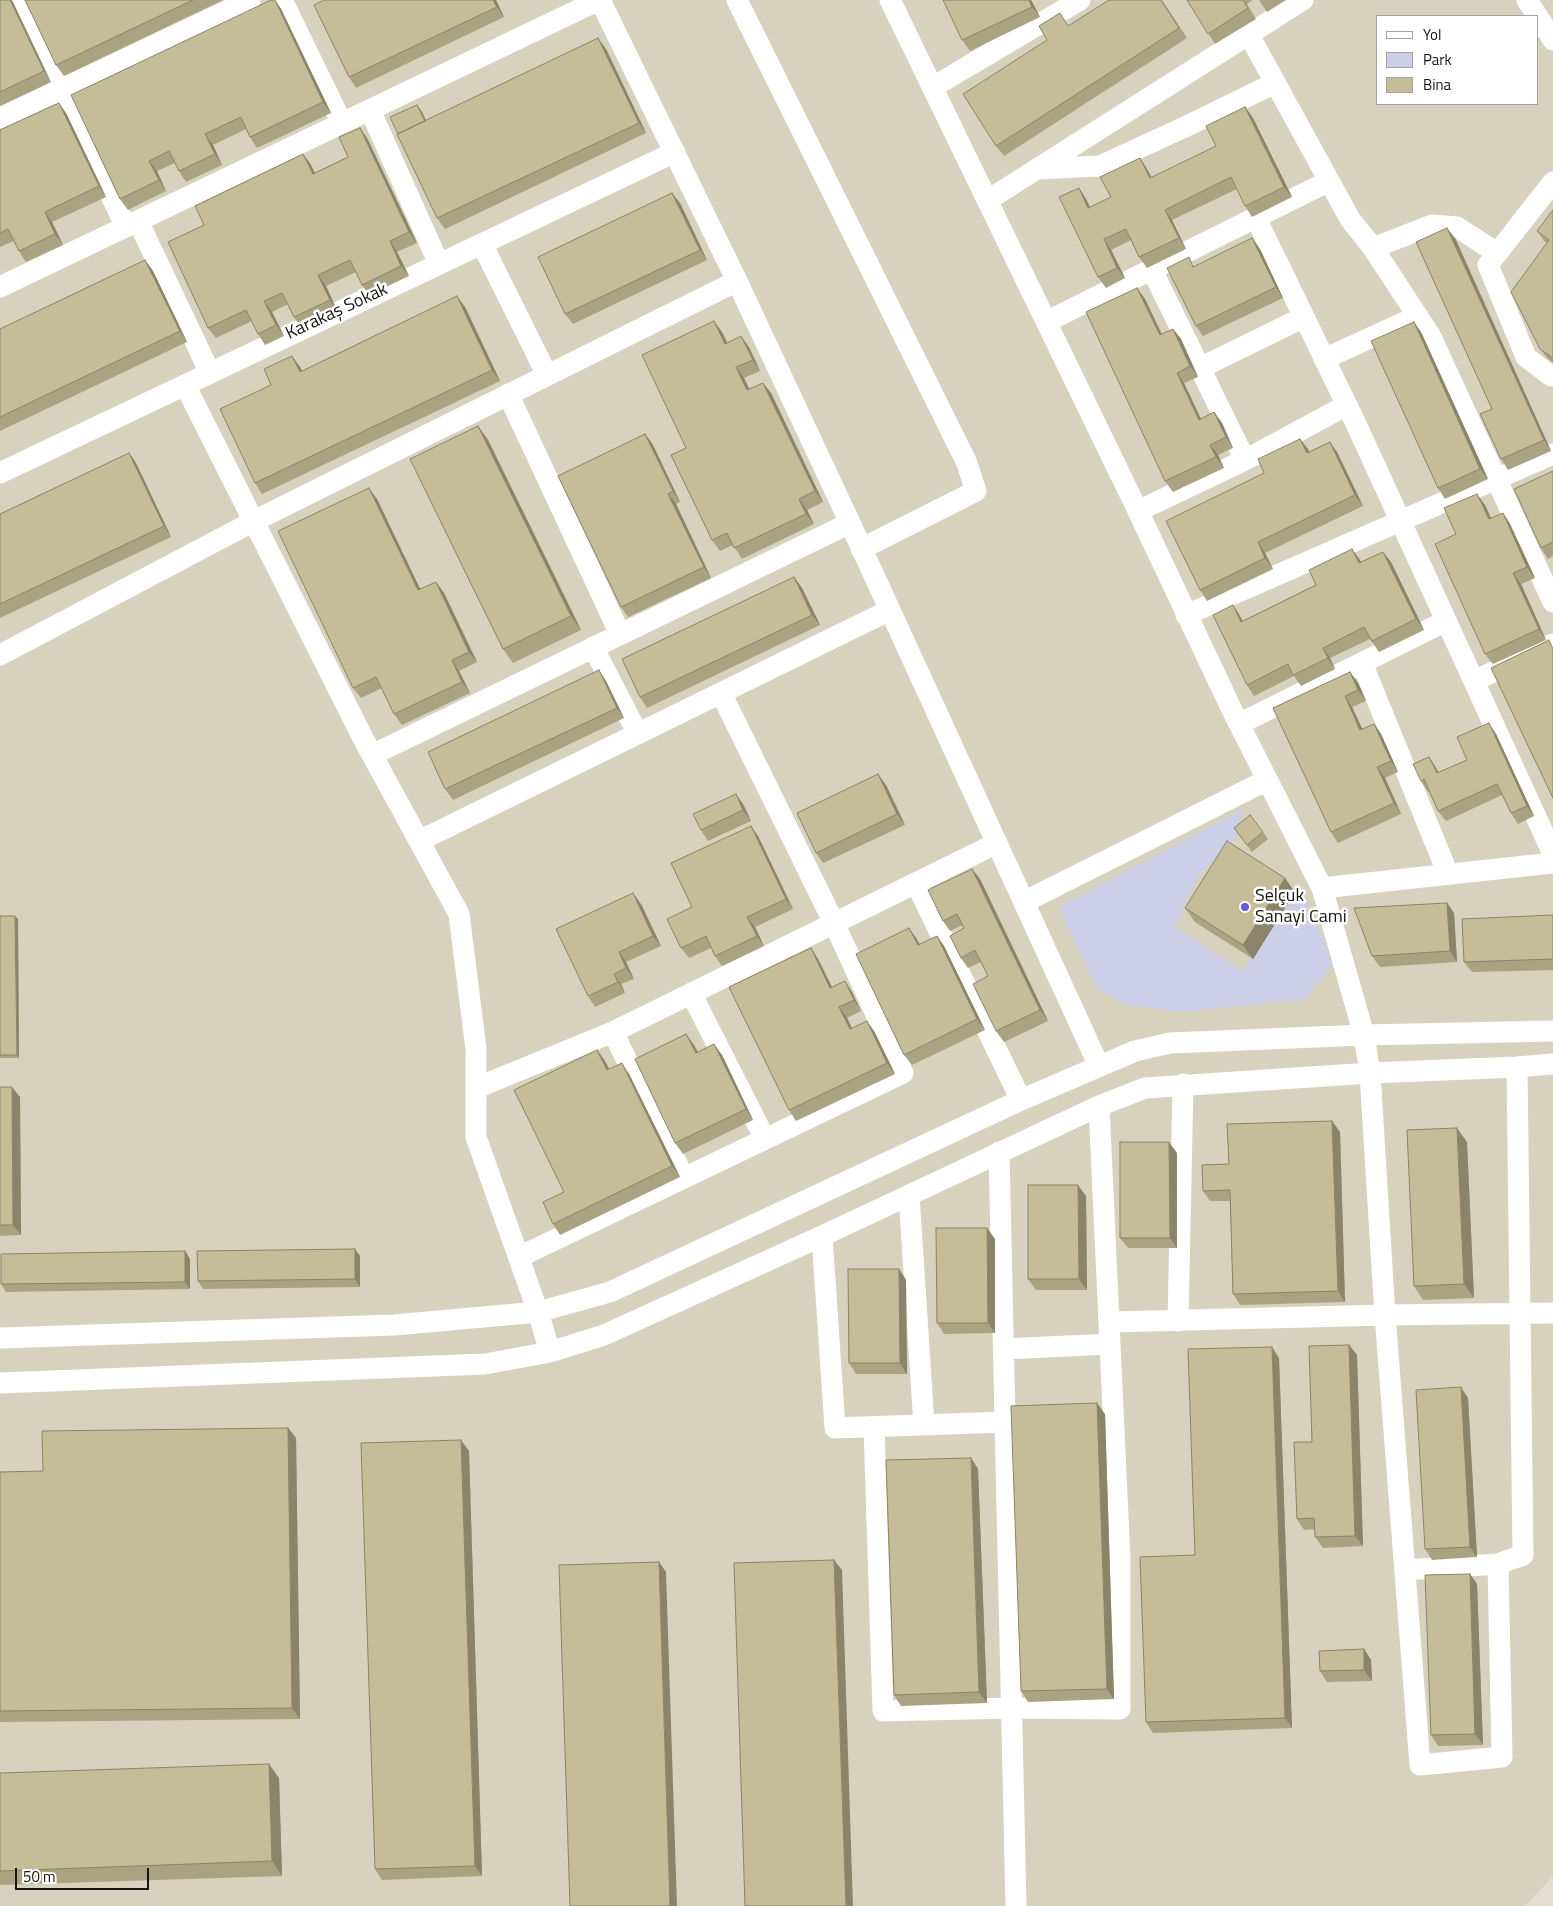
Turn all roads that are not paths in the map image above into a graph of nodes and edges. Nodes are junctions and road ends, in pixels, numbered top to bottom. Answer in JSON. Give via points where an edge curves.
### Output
{"nodes":[{"id":1,"x":18,"y":0,"type":"edge"},
{"id":2,"x":250,"y":0,"type":"edge"},
{"id":3,"x":282,"y":0,"type":"edge"},
{"id":4,"x":599,"y":0,"type":"edge"},
{"id":5,"x":737,"y":0,"type":"edge"},
{"id":6,"x":890,"y":0,"type":"edge"},
{"id":7,"x":1080,"y":0,"type":"edge"},
{"id":8,"x":1304,"y":0,"type":"edge"},
{"id":9,"x":1527,"y":0,"type":"edge"},
{"id":10,"x":1547,"y":15,"type":"edge"},
{"id":11,"x":1249,"y":35,"type":"junction"},
{"id":12,"x":1553,"y":40,"type":"edge"},
{"id":13,"x":1275,"y":83,"type":"junction"},
{"id":14,"x":933,"y":87,"type":"junction"},
{"id":15,"x":60,"y":89,"type":"junction"},
{"id":16,"x":370,"y":110,"type":"junction"},
{"id":17,"x":0,"y":118,"type":"edge"},
{"id":18,"x":342,"y":123,"type":"junction"},
{"id":19,"x":675,"y":152,"type":"junction"},
{"id":20,"x":1037,"y":169,"type":"junction"},
{"id":21,"x":1329,"y":181,"type":"junction"},
{"id":22,"x":1553,"y":182,"type":"edge"},
{"id":23,"x":988,"y":200,"type":"junction"},
{"id":24,"x":1256,"y":218,"type":"junction"},
{"id":25,"x":132,"y":224,"type":"junction"},
{"id":26,"x":482,"y":244,"type":"junction"},
{"id":27,"x":1372,"y":248,"type":"junction"},
{"id":28,"x":1497,"y":253,"type":"junction"},
{"id":29,"x":439,"y":264,"type":"junction"},
{"id":30,"x":1152,"y":270,"type":"junction"},
{"id":31,"x":736,"y":281,"type":"junction"},
{"id":32,"x":0,"y":287,"type":"edge"},
{"id":33,"x":1418,"y":316,"type":"junction"},
{"id":34,"x":1304,"y":317,"type":"junction"},
{"id":35,"x":1046,"y":322,"type":"junction"},
{"id":36,"x":1324,"y":358,"type":"junction"},
{"id":37,"x":1200,"y":368,"type":"junction"},
{"id":38,"x":210,"y":373,"type":"junction"},
{"id":39,"x":547,"y":375,"type":"junction"},
{"id":40,"x":1553,"y":376,"type":"edge"},
{"id":41,"x":186,"y":385,"type":"junction"},
{"id":42,"x":508,"y":394,"type":"junction"},
{"id":43,"x":1347,"y":405,"type":"junction"},
{"id":44,"x":1553,"y":454,"type":"edge"},
{"id":45,"x":1245,"y":460,"type":"junction"},
{"id":46,"x":0,"y":473,"type":"edge"},
{"id":47,"x":1496,"y":478,"type":"junction"},
{"id":48,"x":1138,"y":511,"type":"junction"},
{"id":49,"x":254,"y":521,"type":"junction"},
{"id":50,"x":1400,"y":521,"type":"junction"},
{"id":51,"x":850,"y":523,"type":"junction"},
{"id":52,"x":862,"y":548,"type":"junction"},
{"id":53,"x":1553,"y":602,"type":"edge"},
{"id":54,"x":890,"y":610,"type":"junction"},
{"id":55,"x":1186,"y":615,"type":"junction"},
{"id":56,"x":1446,"y":621,"type":"junction"},
{"id":57,"x":620,"y":634,"type":"junction"},
{"id":58,"x":1553,"y":644,"type":"edge"},
{"id":59,"x":594,"y":647,"type":"junction"},
{"id":60,"x":0,"y":655,"type":"edge"},
{"id":61,"x":1362,"y":663,"type":"junction"},
{"id":62,"x":1474,"y":681,"type":"junction"},
{"id":63,"x":721,"y":693,"type":"junction"},
{"id":64,"x":1239,"y":724,"type":"junction"},
{"id":65,"x":638,"y":734,"type":"junction"},
{"id":66,"x":372,"y":755,"type":"junction"},
{"id":67,"x":1267,"y":780,"type":"junction"},
{"id":68,"x":419,"y":841,"type":"junction"},
{"id":69,"x":997,"y":843,"type":"junction"},
{"id":70,"x":1553,"y":854,"type":"edge"},
{"id":71,"x":1553,"y":863,"type":"edge"},
{"id":72,"x":1448,"y":874,"type":"junction"},
{"id":73,"x":916,"y":882,"type":"junction"},
{"id":74,"x":1322,"y":888,"type":"junction"},
{"id":75,"x":1024,"y":902,"type":"junction"},
{"id":76,"x":834,"y":923,"type":"junction"},
{"id":77,"x":691,"y":993,"type":"junction"},
{"id":78,"x":1553,"y":1031,"type":"edge"},
{"id":79,"x":613,"y":1032,"type":"junction"},
{"id":80,"x":1364,"y":1035,"type":"junction"},
{"id":81,"x":1553,"y":1064,"type":"edge"},
{"id":82,"x":1099,"y":1066,"type":"junction"},
{"id":83,"x":1517,"y":1067,"type":"junction"},
{"id":84,"x":1370,"y":1073,"type":"junction"},
{"id":85,"x":1182,"y":1084,"type":"junction"},
{"id":86,"x":476,"y":1088,"type":"junction"},
{"id":87,"x":1021,"y":1100,"type":"junction"},
{"id":88,"x":1099,"y":1106,"type":"junction"},
{"id":89,"x":764,"y":1139,"type":"junction"},
{"id":90,"x":999,"y":1152,"type":"junction"},
{"id":91,"x":684,"y":1178,"type":"junction"},
{"id":92,"x":909,"y":1195,"type":"junction"},
{"id":93,"x":822,"y":1236,"type":"junction"},
{"id":94,"x":519,"y":1257,"type":"junction"},
{"id":95,"x":538,"y":1312,"type":"junction"},
{"id":96,"x":1519,"y":1313,"type":"junction"},
{"id":97,"x":1553,"y":1313,"type":"edge"},
{"id":98,"x":1385,"y":1316,"type":"junction"},
{"id":99,"x":1178,"y":1321,"type":"junction"},
{"id":100,"x":1108,"y":1322,"type":"junction"},
{"id":101,"x":0,"y":1338,"type":"edge"},
{"id":102,"x":1110,"y":1344,"type":"junction"},
{"id":103,"x":1004,"y":1349,"type":"junction"},
{"id":104,"x":550,"y":1352,"type":"junction"},
{"id":105,"x":0,"y":1383,"type":"edge"},
{"id":106,"x":1005,"y":1422,"type":"junction"},
{"id":107,"x":924,"y":1425,"type":"junction"},
{"id":108,"x":874,"y":1427,"type":"junction"},
{"id":109,"x":1498,"y":1564,"type":"junction"},
{"id":110,"x":1404,"y":1570,"type":"junction"},
{"id":111,"x":1011,"y":1708,"type":"junction"},
{"id":112,"x":1016,"y":1906,"type":"edge"}],
"edges":[{"from":1,"to":15,"type":"street"},
{"from":2,"to":15,"type":"street"},
{"from":3,"to":18,"type":"street"},
{"from":4,"to":16,"type":"street"},
{"from":4,"to":19,"type":"street"},
{"from":5,"to":52,"type":"street","via":[[966,461],[976,491]]},
{"from":6,"to":14,"type":"street"},
{"from":7,"to":14,"type":"street"},
{"from":8,"to":11,"type":"street"},
{"from":9,"to":10,"type":"street"},
{"from":10,"to":12,"type":"street"},
{"from":11,"to":13,"type":"street"},
{"from":11,"to":20,"type":"street"},
{"from":13,"to":20,"type":"street","via":[[1100,166]]},
{"from":13,"to":21,"type":"street"},
{"from":14,"to":23,"type":"street"},
{"from":15,"to":17,"type":"street"},
{"from":15,"to":25,"type":"street"},
{"from":16,"to":18,"type":"street"},
{"from":16,"to":29,"type":"street"},
{"from":18,"to":25,"type":"street"},
{"from":19,"to":26,"type":"street","name":"Karakaş Sokak"},
{"from":19,"to":31,"type":"street"},
{"from":20,"to":23,"type":"street"},
{"from":21,"to":24,"type":"street"},
{"from":21,"to":27,"type":"street","via":[[1350,219]]},
{"from":22,"to":28,"type":"street"},
{"from":23,"to":35,"type":"street"},
{"from":24,"to":30,"type":"street"},
{"from":24,"to":34,"type":"street"},
{"from":25,"to":32,"type":"street"},
{"from":25,"to":38,"type":"street"},
{"from":26,"to":29,"type":"street","name":"Karakaş Sokak"},
{"from":26,"to":39,"type":"street"},
{"from":27,"to":28,"type":"street","via":[[1432,225],[1457,227]]},
{"from":27,"to":33,"type":"street"},
{"from":28,"to":40,"type":"street","via":[[1488,264],[1526,357]]},
{"from":29,"to":38,"type":"street","name":"Karakaş Sokak"},
{"from":30,"to":35,"type":"street"},
{"from":30,"to":37,"type":"street"},
{"from":31,"to":39,"type":"street"},
{"from":31,"to":51,"type":"street"},
{"from":33,"to":36,"type":"street"},
{"from":33,"to":47,"type":"street","via":[[1430,335]]},
{"from":34,"to":36,"type":"street"},
{"from":34,"to":37,"type":"street"},
{"from":35,"to":48,"type":"street"},
{"from":36,"to":43,"type":"street"},
{"from":37,"to":45,"type":"street"},
{"from":38,"to":41,"type":"street","name":"Karakaş Sokak"},
{"from":39,"to":42,"type":"street"},
{"from":41,"to":46,"type":"street","name":"Karakaş Sokak"},
{"from":41,"to":49,"type":"street"},
{"from":42,"to":49,"type":"street"},
{"from":42,"to":57,"type":"street"},
{"from":43,"to":45,"type":"street"},
{"from":43,"to":50,"type":"street"},
{"from":44,"to":47,"type":"street"},
{"from":45,"to":48,"type":"street"},
{"from":47,"to":50,"type":"street"},
{"from":47,"to":53,"type":"street"},
{"from":48,"to":55,"type":"street"},
{"from":49,"to":60,"type":"street"},
{"from":49,"to":66,"type":"street"},
{"from":50,"to":55,"type":"street"},
{"from":50,"to":56,"type":"street"},
{"from":51,"to":52,"type":"street"},
{"from":51,"to":57,"type":"street"},
{"from":52,"to":54,"type":"street"},
{"from":54,"to":63,"type":"street"},
{"from":54,"to":69,"type":"street"},
{"from":55,"to":64,"type":"street"},
{"from":56,"to":61,"type":"street"},
{"from":56,"to":62,"type":"street"},
{"from":57,"to":59,"type":"street"},
{"from":58,"to":62,"type":"street"},
{"from":59,"to":65,"type":"street"},
{"from":59,"to":66,"type":"street"},
{"from":61,"to":64,"type":"street"},
{"from":61,"to":72,"type":"street"},
{"from":62,"to":70,"type":"street"},
{"from":63,"to":65,"type":"street"},
{"from":63,"to":76,"type":"street"},
{"from":64,"to":67,"type":"street"},
{"from":65,"to":68,"type":"street"},
{"from":66,"to":68,"type":"street"},
{"from":67,"to":74,"type":"street"},
{"from":67,"to":75,"type":"street"},
{"from":68,"to":86,"type":"street","via":[[459,914],[476,1049]]},
{"from":69,"to":73,"type":"street"},
{"from":69,"to":75,"type":"street"},
{"from":71,"to":72,"type":"street"},
{"from":72,"to":74,"type":"street"},
{"from":73,"to":76,"type":"street"},
{"from":73,"to":87,"type":"street"},
{"from":74,"to":80,"type":"street"},
{"from":75,"to":82,"type":"street"},
{"from":76,"to":77,"type":"street"},
{"from":76,"to":89,"type":"street","via":[[903,1073]]},
{"from":77,"to":79,"type":"street"},
{"from":77,"to":89,"type":"street"},
{"from":78,"to":80,"type":"street"},
{"from":79,"to":86,"type":"street"},
{"from":79,"to":91,"type":"street"},
{"from":80,"to":82,"type":"street","via":[[1170,1043],[1135,1051]]},
{"from":80,"to":84,"type":"street"},
{"from":81,"to":83,"type":"street"},
{"from":82,"to":87,"type":"street"},
{"from":83,"to":84,"type":"street"},
{"from":83,"to":96,"type":"street"},
{"from":84,"to":85,"type":"street"},
{"from":84,"to":98,"type":"street"},
{"from":85,"to":88,"type":"street","via":[[1145,1088]]},
{"from":85,"to":99,"type":"street"},
{"from":86,"to":94,"type":"street","via":[[476,1136]]},
{"from":87,"to":95,"type":"street","via":[[610,1292]]},
{"from":88,"to":90,"type":"street"},
{"from":88,"to":100,"type":"street"},
{"from":89,"to":91,"type":"street"},
{"from":90,"to":92,"type":"street"},
{"from":90,"to":103,"type":"street"},
{"from":91,"to":94,"type":"street"},
{"from":92,"to":93,"type":"street"},
{"from":92,"to":107,"type":"street"},
{"from":93,"to":104,"type":"street","via":[[604,1334]]},
{"from":93,"to":108,"type":"street","via":[[835,1428]]},
{"from":94,"to":95,"type":"street"},
{"from":95,"to":101,"type":"street","via":[[394,1325]]},
{"from":95,"to":104,"type":"street"},
{"from":96,"to":97,"type":"street"},
{"from":96,"to":98,"type":"street"},
{"from":96,"to":109,"type":"street","via":[[1523,1555]]},
{"from":98,"to":99,"type":"street"},
{"from":98,"to":110,"type":"street"},
{"from":99,"to":100,"type":"street"},
{"from":100,"to":102,"type":"street"},
{"from":102,"to":103,"type":"street"},
{"from":102,"to":111,"type":"street","via":[[1120,1560],[1120,1709]]},
{"from":103,"to":106,"type":"street"},
{"from":104,"to":105,"type":"street","via":[[485,1364]]},
{"from":106,"to":107,"type":"street"},
{"from":106,"to":111,"type":"street"},
{"from":107,"to":108,"type":"street"},
{"from":108,"to":111,"type":"street","via":[[883,1711]]},
{"from":109,"to":110,"type":"street"},
{"from":109,"to":110,"type":"street","via":[[1502,1757],[1420,1765]]},
{"from":111,"to":112,"type":"street"}]}
